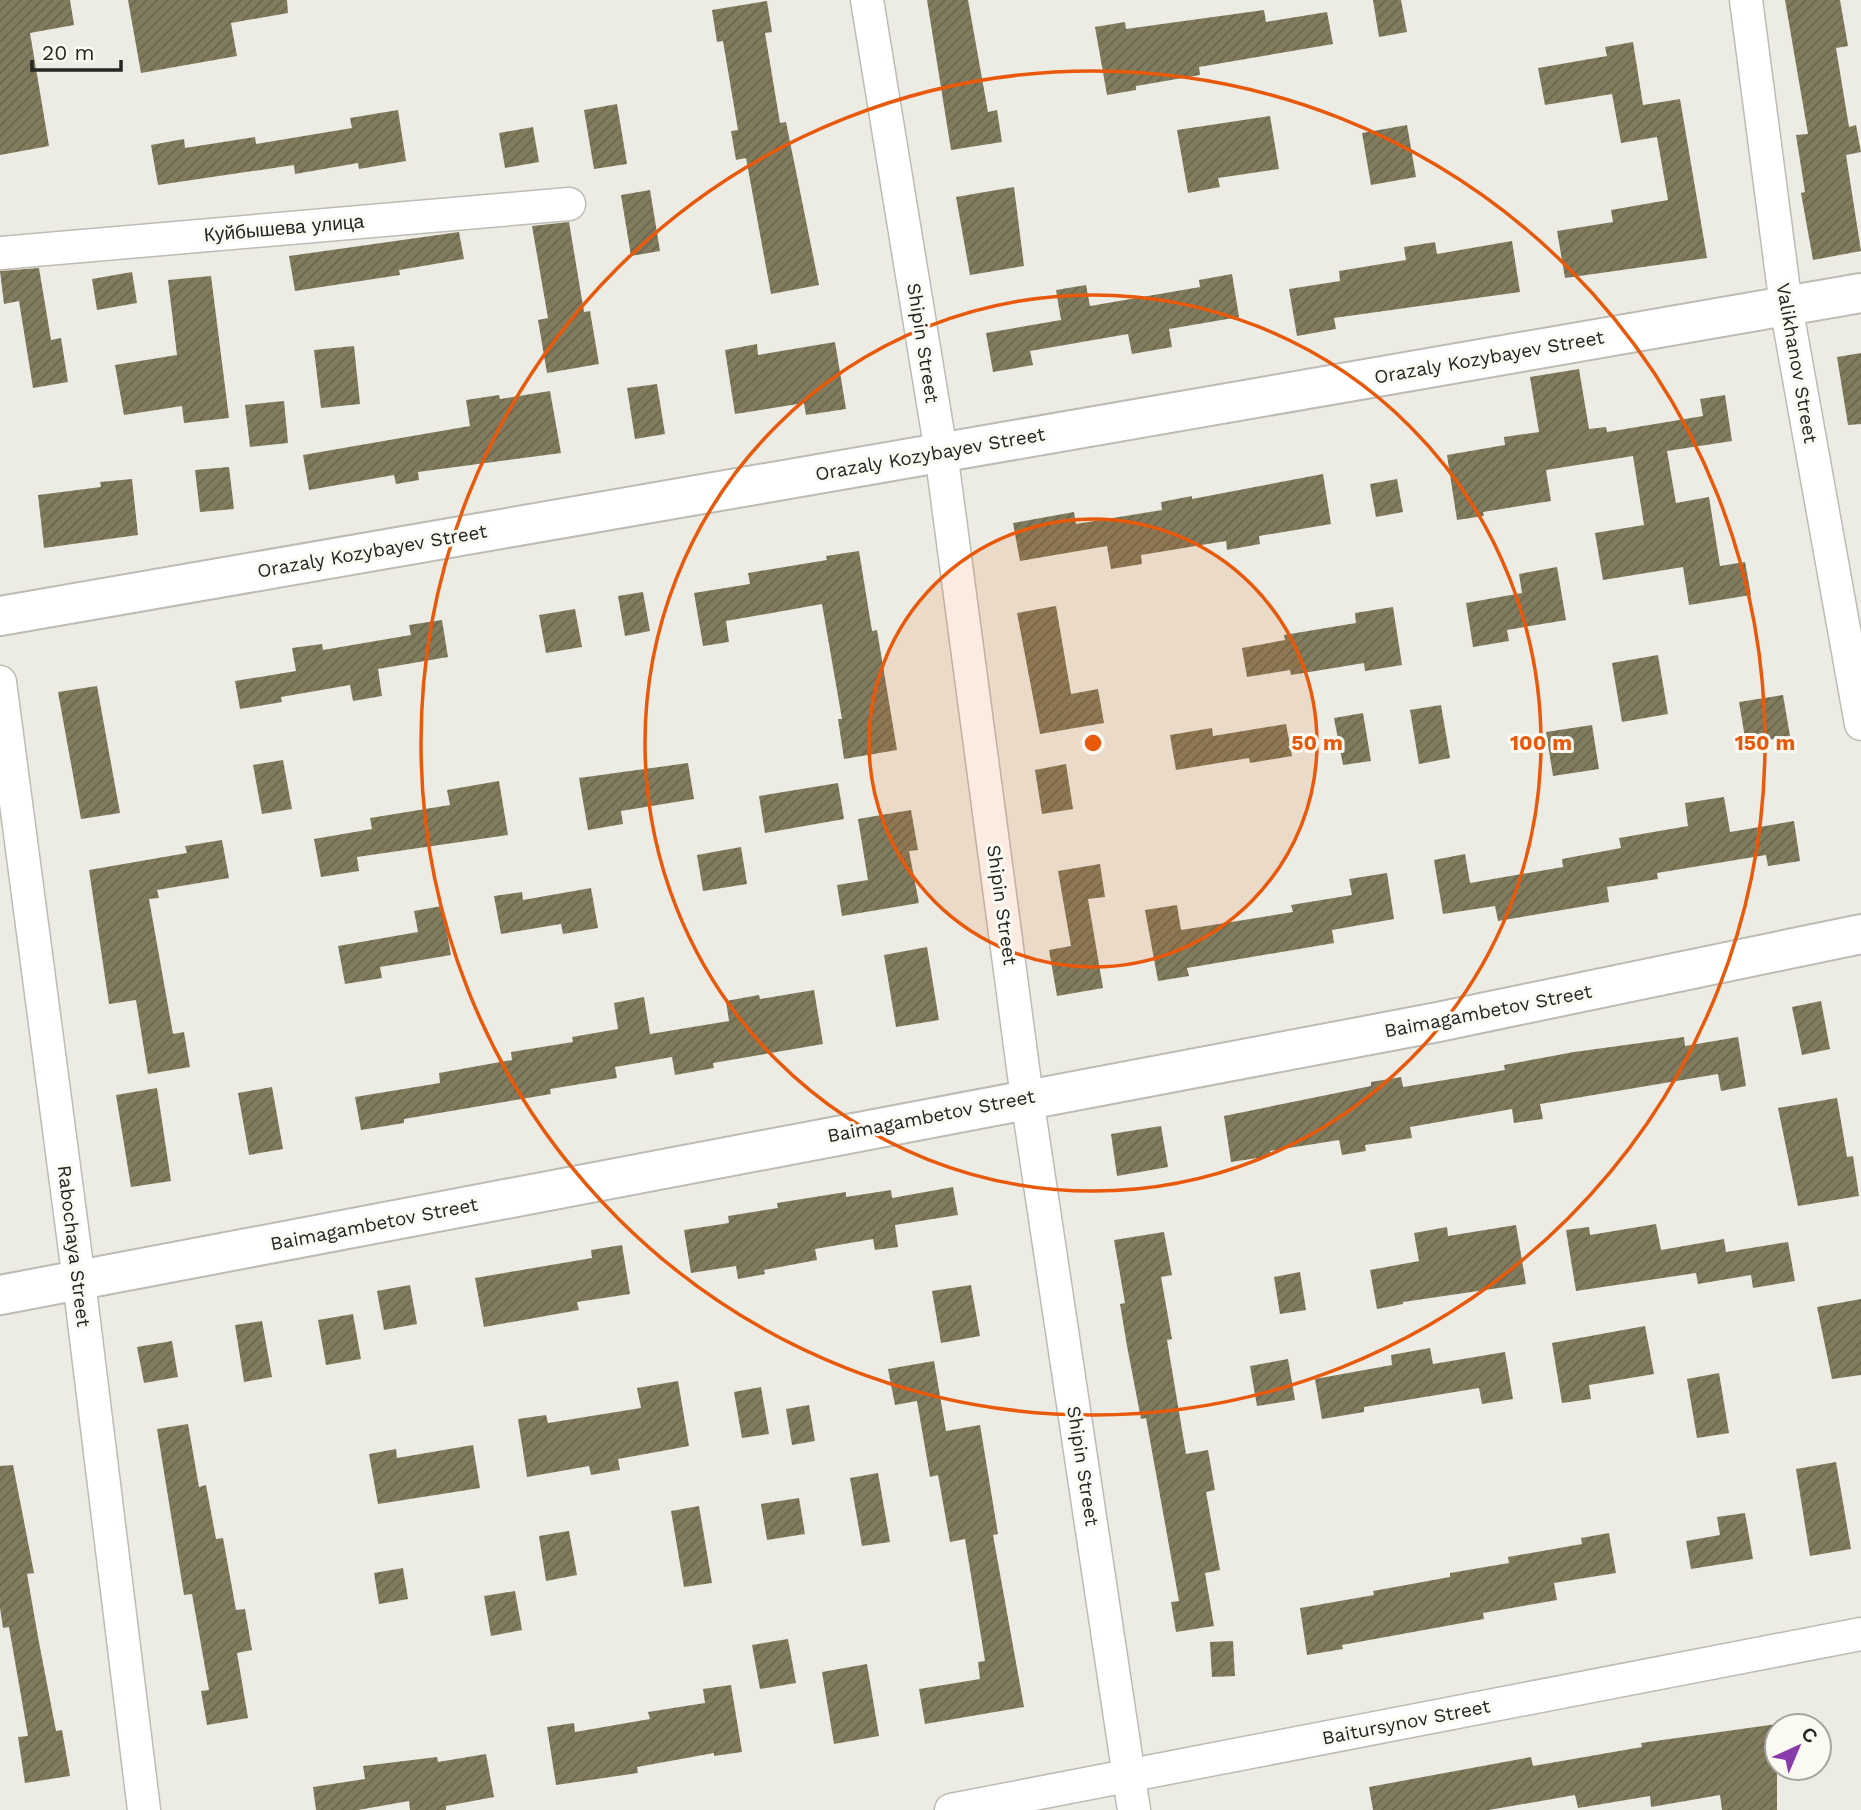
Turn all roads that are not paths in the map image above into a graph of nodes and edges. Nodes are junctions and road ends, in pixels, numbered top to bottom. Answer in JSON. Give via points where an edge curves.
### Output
{"nodes":[{"id":1,"x":867,"y":0,"type":"edge"},
{"id":2,"x":1745,"y":0,"type":"edge"},
{"id":3,"x":569,"y":204,"type":"dead end"},
{"id":4,"x":0,"y":253,"type":"edge"},
{"id":5,"x":1861,"y":293,"type":"edge"},
{"id":6,"x":1786,"y":306,"type":"junction"},
{"id":7,"x":940,"y":452,"type":"junction"},
{"id":8,"x":0,"y":615,"type":"edge"},
{"id":9,"x":0,"y":682,"type":"edge"},
{"id":10,"x":1861,"y":724,"type":"edge"},
{"id":11,"x":1861,"y":934,"type":"edge"},
{"id":12,"x":1027,"y":1098,"type":"junction"},
{"id":13,"x":79,"y":1280,"type":"junction"},
{"id":14,"x":0,"y":1295,"type":"edge"},
{"id":15,"x":1861,"y":1634,"type":"edge"},
{"id":16,"x":1129,"y":1775,"type":"junction"},
{"id":17,"x":144,"y":1810,"type":"edge"},
{"id":18,"x":951,"y":1810,"type":"edge"},
{"id":19,"x":1135,"y":1810,"type":"edge"}],
"edges":[{"from":1,"to":7,"type":"street","name":"Shipin Street"},
{"from":2,"to":6,"type":"street","name":"Valikhanov Street"},
{"from":3,"to":4,"type":"street","name":"Куйбышева улица"},
{"from":5,"to":6,"type":"main road","name":"Orazaly Kozybayev Street"},
{"from":6,"to":7,"type":"main road","name":"Orazaly Kozybayev Street"},
{"from":6,"to":10,"type":"street","name":"Valikhanov Street"},
{"from":7,"to":8,"type":"main road","name":"Orazaly Kozybayev Street"},
{"from":7,"to":12,"type":"street","name":"Shipin Street"},
{"from":9,"to":13,"type":"street","name":"Rabochaya Street"},
{"from":11,"to":12,"type":"main road","name":"Baimagambetov Street","via":[[1438,1022]]},
{"from":12,"to":13,"type":"main road","name":"Baimagambetov Street"},
{"from":12,"to":16,"type":"street","name":"Shipin Street"},
{"from":13,"to":14,"type":"main road","name":"Baimagambetov Street"},
{"from":13,"to":17,"type":"street","name":"Rabochaya Street"},
{"from":15,"to":16,"type":"street","name":"Baitursynov Street"},
{"from":16,"to":18,"type":"street","name":"Baitursynov Street"},
{"from":16,"to":19,"type":"street","name":"Shipin Street"}]}
